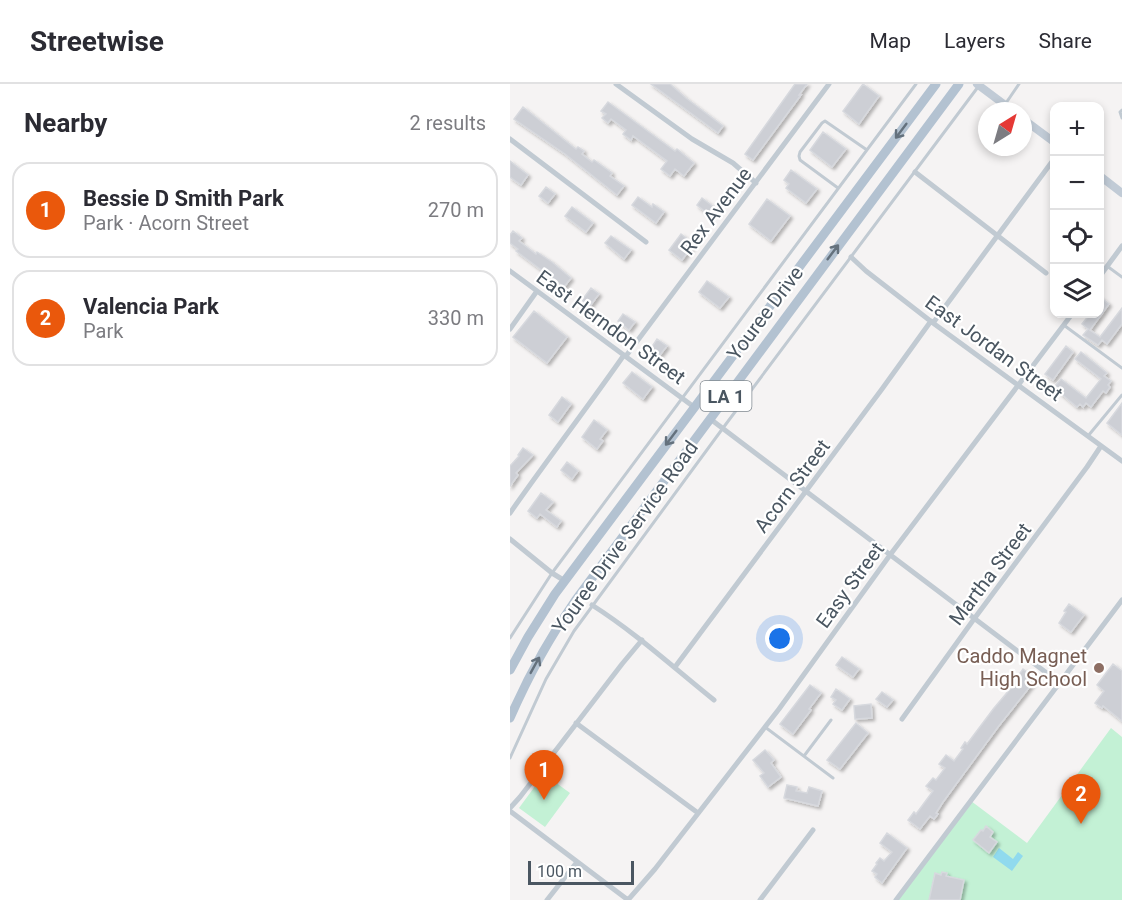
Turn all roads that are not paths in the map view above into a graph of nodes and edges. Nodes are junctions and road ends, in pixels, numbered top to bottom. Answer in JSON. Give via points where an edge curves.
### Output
{"nodes":[{"id":1,"x":616,"y":84,"type":"edge"},
{"id":2,"x":830,"y":84,"type":"edge"},
{"id":3,"x":916,"y":84,"type":"edge"},
{"id":4,"x":936,"y":84,"type":"edge"},
{"id":5,"x":959,"y":84,"type":"edge"},
{"id":6,"x":1019,"y":84,"type":"edge"},
{"id":7,"x":978,"y":85,"type":"edge"},
{"id":8,"x":1001,"y":102,"type":"edge"},
{"id":9,"x":1007,"y":102,"type":"edge"},
{"id":10,"x":1122,"y":110,"type":"edge"},
{"id":11,"x":1122,"y":118,"type":"edge"},
{"id":12,"x":1032,"y":126,"type":"edge"},
{"id":13,"x":510,"y":139,"type":"edge"},
{"id":14,"x":1050,"y":139,"type":"edge"},
{"id":15,"x":867,"y":150,"type":"junction"},
{"id":16,"x":1050,"y":164,"type":"edge"},
{"id":17,"x":915,"y":172,"type":"junction"},
{"id":18,"x":1104,"y":179,"type":"edge"},
{"id":19,"x":756,"y":183,"type":"junction"},
{"id":20,"x":838,"y":188,"type":"junction"},
{"id":21,"x":1122,"y":193,"type":"edge"},
{"id":22,"x":996,"y":235,"type":"junction"},
{"id":23,"x":646,"y":242,"type":"dead end"},
{"id":24,"x":1122,"y":246,"type":"edge"},
{"id":25,"x":851,"y":257,"type":"junction"},
{"id":26,"x":1107,"y":266,"type":"junction"},
{"id":27,"x":1104,"y":270,"type":"edge"},
{"id":28,"x":510,"y":271,"type":"edge"},
{"id":29,"x":1046,"y":273,"type":"dead end"},
{"id":30,"x":1122,"y":277,"type":"edge"},
{"id":31,"x":537,"y":291,"type":"junction"},
{"id":32,"x":1069,"y":318,"type":"edge"},
{"id":33,"x":932,"y":322,"type":"junction"},
{"id":34,"x":1063,"y":325,"type":"junction"},
{"id":35,"x":510,"y":329,"type":"edge"},
{"id":36,"x":625,"y":356,"type":"junction"},
{"id":37,"x":1122,"y":368,"type":"edge"},
{"id":38,"x":1018,"y":385,"type":"junction"},
{"id":39,"x":1122,"y":394,"type":"edge"},
{"id":40,"x":682,"y":398,"type":"junction"},
{"id":41,"x":694,"y":407,"type":"junction"},
{"id":42,"x":710,"y":418,"type":"junction"},
{"id":43,"x":723,"y":428,"type":"junction"},
{"id":44,"x":1088,"y":436,"type":"junction"},
{"id":45,"x":1101,"y":446,"type":"junction"},
{"id":46,"x":1121,"y":457,"type":"edge"},
{"id":47,"x":806,"y":491,"type":"junction"},
{"id":48,"x":510,"y":513,"type":"edge"},
{"id":49,"x":510,"y":540,"type":"edge"},
{"id":50,"x":890,"y":555,"type":"junction"},
{"id":51,"x":552,"y":573,"type":"junction"},
{"id":52,"x":565,"y":581,"type":"junction"},
{"id":53,"x":1122,"y":600,"type":"edge"},
{"id":54,"x":592,"y":605,"type":"junction"},
{"id":55,"x":974,"y":618,"type":"junction"},
{"id":56,"x":510,"y":638,"type":"edge"},
{"id":57,"x":642,"y":640,"type":"junction"},
{"id":58,"x":675,"y":667,"type":"junction"},
{"id":59,"x":510,"y":670,"type":"edge"},
{"id":60,"x":1058,"y":685,"type":"junction"},
{"id":61,"x":714,"y":700,"type":"dead end"},
{"id":62,"x":510,"y":718,"type":"edge"},
{"id":63,"x":902,"y":719,"type":"dead end"},
{"id":64,"x":831,"y":720,"type":"dead end"},
{"id":65,"x":576,"y":723,"type":"junction"},
{"id":66,"x":765,"y":728,"type":"junction"},
{"id":67,"x":804,"y":756,"type":"junction"},
{"id":68,"x":510,"y":758,"type":"edge"},
{"id":69,"x":833,"y":778,"type":"dead end"},
{"id":70,"x":510,"y":810,"type":"edge"},
{"id":71,"x":698,"y":813,"type":"junction"},
{"id":72,"x":813,"y":830,"type":"dead end"},
{"id":73,"x":577,"y":862,"type":"junction"},
{"id":74,"x":547,"y":900,"type":"edge"},
{"id":75,"x":628,"y":900,"type":"edge"},
{"id":76,"x":760,"y":900,"type":"edge"},
{"id":77,"x":896,"y":900,"type":"edge"}],
"edges":[{"from":1,"to":19,"type":"street","via":[[682,133],[733,163]]},
{"from":2,"to":19,"type":"street","name":"Rex Avenue"},
{"from":3,"to":15,"type":"lane","name":"Youree Drive Service Road"},
{"from":4,"to":41,"type":"main road","name":"Youree Drive","number":"LA 1","one_way":true},
{"from":42,"to":5,"type":"main road","name":"Youree Drive","number":"LA 1","one_way":true},
{"from":6,"to":9,"type":"lane"},
{"from":7,"to":8,"type":"street"},
{"from":7,"to":17,"type":"lane","name":"Youree Drive Service Road"},
{"from":10,"to":11,"type":"lane"},
{"from":12,"to":14,"type":"street"},
{"from":13,"to":23,"type":"street"},
{"from":15,"to":20,"type":"lane","name":"Youree Drive Service Road"},
{"from":15,"to":20,"type":"lane","via":[[825,121],[822,123],[799,156]]},
{"from":16,"to":22,"type":"street","name":"Acorn Street"},
{"from":17,"to":22,"type":"street"},
{"from":17,"to":25,"type":"lane","name":"Youree Drive Service Road"},
{"from":18,"to":21,"type":"street"},
{"from":19,"to":36,"type":"street","name":"Rex Avenue"},
{"from":20,"to":40,"type":"lane","name":"Youree Drive Service Road"},
{"from":22,"to":29,"type":"street"},
{"from":22,"to":33,"type":"street","name":"Acorn Street"},
{"from":24,"to":26,"type":"street"},
{"from":25,"to":33,"type":"street","name":"East Jordan Street"},
{"from":25,"to":43,"type":"lane","name":"Youree Drive Service Road"},
{"from":26,"to":27,"type":"street"},
{"from":26,"to":30,"type":"lane"},
{"from":28,"to":31,"type":"street","name":"East Herndon Street"},
{"from":31,"to":35,"type":"street"},
{"from":31,"to":36,"type":"street","name":"East Herndon Street"},
{"from":32,"to":34,"type":"street","name":"Easy Street"},
{"from":33,"to":38,"type":"street","name":"East Jordan Street"},
{"from":33,"to":47,"type":"street","name":"Acorn Street"},
{"from":34,"to":37,"type":"lane"},
{"from":34,"to":38,"type":"street","name":"Easy Street"},
{"from":36,"to":40,"type":"street","name":"East Herndon Street"},
{"from":36,"to":48,"type":"street","name":"Rex Avenue"},
{"from":38,"to":44,"type":"street","name":"East Jordan Street"},
{"from":38,"to":50,"type":"street","name":"Easy Street"},
{"from":39,"to":44,"type":"lane"},
{"from":40,"to":41,"type":"street","name":"East Herndon Street"},
{"from":40,"to":51,"type":"lane","name":"Youree Drive Service Road"},
{"from":41,"to":42,"type":"main road"},
{"from":41,"to":52,"type":"main road","name":"Youree Drive","number":"LA 1","one_way":true},
{"from":42,"to":43,"type":"street"},
{"from":62,"to":42,"type":"main road","name":"Youree Drive","number":"LA 1","one_way":true,"via":[[531,672],[564,617]]},
{"from":43,"to":47,"type":"street"},
{"from":43,"to":54,"type":"lane","name":"Youree Drive Service Road"},
{"from":44,"to":45,"type":"street","name":"East Jordan Street"},
{"from":45,"to":46,"type":"street","name":"East Jordan Street"},
{"from":45,"to":55,"type":"street","name":"Martha Street"},
{"from":47,"to":50,"type":"street"},
{"from":47,"to":58,"type":"street","name":"Acorn Street"},
{"from":49,"to":51,"type":"street"},
{"from":50,"to":55,"type":"street"},
{"from":50,"to":66,"type":"street","name":"Easy Street"},
{"from":51,"to":52,"type":"street"},
{"from":51,"to":56,"type":"lane","name":"Youree Drive Service Road"},
{"from":52,"to":59,"type":"main road","name":"Youree Drive","number":"LA 1"},
{"from":53,"to":60,"type":"street"},
{"from":54,"to":57,"type":"street"},
{"from":54,"to":68,"type":"lane","name":"Youree Drive Service Road","via":[[558,656]]},
{"from":55,"to":60,"type":"street"},
{"from":55,"to":63,"type":"street","name":"Martha Street"},
{"from":57,"to":58,"type":"street"},
{"from":57,"to":65,"type":"street"},
{"from":58,"to":61,"type":"street"},
{"from":60,"to":77,"type":"street"},
{"from":64,"to":67,"type":"lane"},
{"from":65,"to":70,"type":"street"},
{"from":65,"to":71,"type":"street"},
{"from":66,"to":67,"type":"lane"},
{"from":66,"to":71,"type":"street","name":"Easy Street"},
{"from":67,"to":69,"type":"lane"},
{"from":70,"to":73,"type":"street"},
{"from":71,"to":75,"type":"street","name":"Easy Street"},
{"from":72,"to":76,"type":"street"},
{"from":73,"to":74,"type":"street"},
{"from":73,"to":75,"type":"street"}]}
